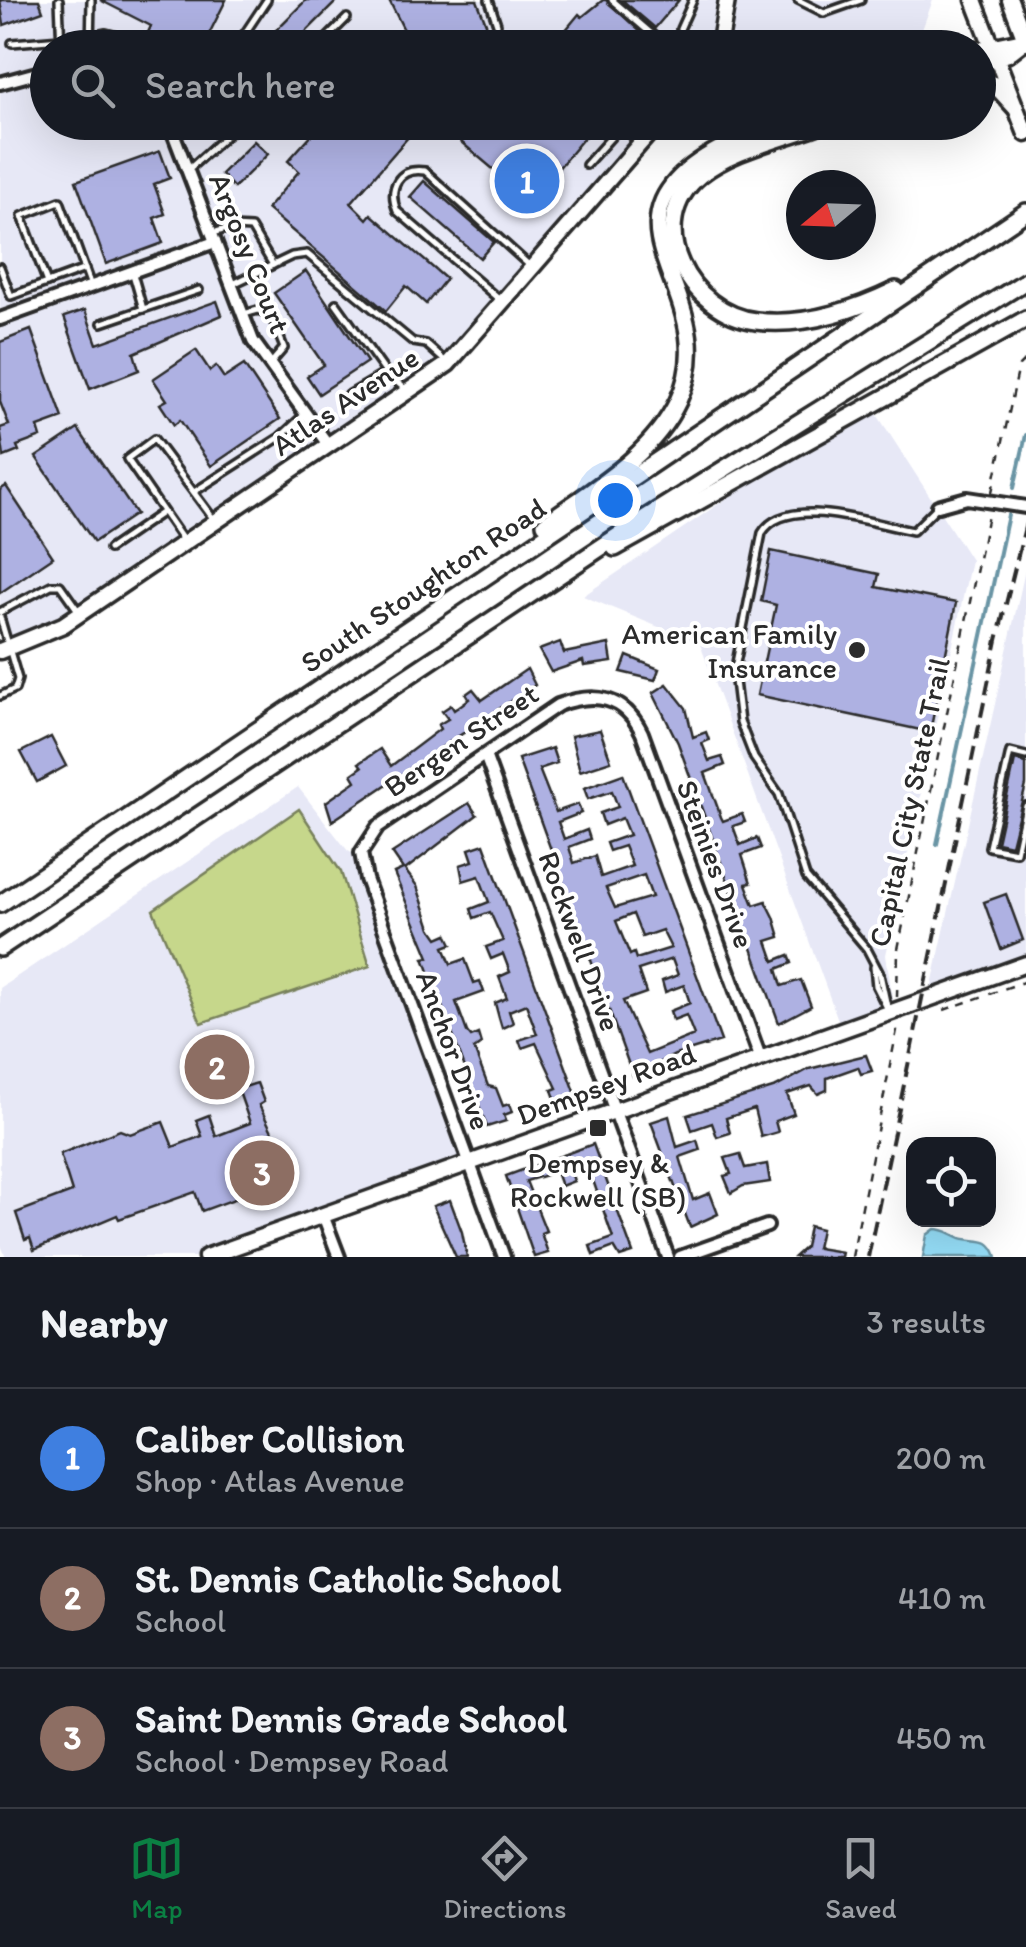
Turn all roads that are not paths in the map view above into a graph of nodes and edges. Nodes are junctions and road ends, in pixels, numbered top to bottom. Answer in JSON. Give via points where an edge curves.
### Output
{"nodes":[{"id":1,"x":59,"y":0,"type":"edge"},
{"id":2,"x":91,"y":0,"type":"edge"},
{"id":3,"x":266,"y":0,"type":"edge"},
{"id":4,"x":489,"y":0,"type":"edge"},
{"id":5,"x":612,"y":0,"type":"edge"},
{"id":6,"x":692,"y":0,"type":"edge"},
{"id":7,"x":728,"y":0,"type":"edge"},
{"id":8,"x":798,"y":0,"type":"edge"},
{"id":9,"x":860,"y":0,"type":"edge"},
{"id":10,"x":974,"y":0,"type":"edge"},
{"id":11,"x":1010,"y":0,"type":"edge"},
{"id":12,"x":348,"y":18,"type":"dead end"},
{"id":13,"x":497,"y":24,"type":"dead end"},
{"id":14,"x":680,"y":29,"type":"dead end"},
{"id":15,"x":61,"y":30,"type":"edge"},
{"id":16,"x":90,"y":30,"type":"edge"},
{"id":17,"x":246,"y":30,"type":"edge"},
{"id":18,"x":336,"y":30,"type":"edge"},
{"id":19,"x":647,"y":30,"type":"edge"},
{"id":20,"x":722,"y":30,"type":"edge"},
{"id":21,"x":982,"y":30,"type":"edge"},
{"id":22,"x":1026,"y":41,"type":"edge"},
{"id":23,"x":30,"y":42,"type":"edge"},
{"id":24,"x":12,"y":43,"type":"dead end"},
{"id":25,"x":996,"y":49,"type":"edge"},
{"id":26,"x":996,"y":68,"type":"edge"},
{"id":27,"x":30,"y":75,"type":"edge"},
{"id":28,"x":0,"y":83,"type":"edge"},
{"id":29,"x":996,"y":86,"type":"edge"},
{"id":30,"x":1015,"y":107,"type":"junction"},
{"id":31,"x":1026,"y":134,"type":"edge"},
{"id":32,"x":176,"y":140,"type":"edge"},
{"id":33,"x":221,"y":140,"type":"edge"},
{"id":34,"x":608,"y":140,"type":"edge"},
{"id":35,"x":637,"y":140,"type":"edge"},
{"id":36,"x":645,"y":140,"type":"edge"},
{"id":37,"x":735,"y":140,"type":"edge"},
{"id":38,"x":780,"y":140,"type":"edge"},
{"id":39,"x":642,"y":144,"type":"junction"},
{"id":40,"x":586,"y":165,"type":"dead end"},
{"id":41,"x":190,"y":170,"type":"junction"},
{"id":42,"x":1026,"y":212,"type":"edge"},
{"id":43,"x":214,"y":237,"type":"junction"},
{"id":44,"x":948,"y":263,"type":"junction"},
{"id":45,"x":273,"y":265,"type":"junction"},
{"id":46,"x":0,"y":267,"type":"edge"},
{"id":47,"x":85,"y":269,"type":"junction"},
{"id":48,"x":533,"y":270,"type":"junction"},
{"id":49,"x":132,"y":271,"type":"junction"},
{"id":50,"x":47,"y":283,"type":"junction"},
{"id":51,"x":232,"y":284,"type":"junction"},
{"id":52,"x":1020,"y":285,"type":"edge"},
{"id":53,"x":91,"y":286,"type":"junction"},
{"id":54,"x":199,"y":290,"type":"dead end"},
{"id":55,"x":336,"y":303,"type":"dead end"},
{"id":56,"x":504,"y":304,"type":"junction"},
{"id":57,"x":143,"y":309,"type":"junction"},
{"id":58,"x":243,"y":314,"type":"junction"},
{"id":59,"x":1026,"y":319,"type":"edge"},
{"id":60,"x":0,"y":320,"type":"edge"},
{"id":61,"x":102,"y":324,"type":"dead end"},
{"id":62,"x":269,"y":364,"type":"junction"},
{"id":63,"x":448,"y":364,"type":"junction"},
{"id":64,"x":386,"y":373,"type":"junction"},
{"id":65,"x":408,"y":392,"type":"junction"},
{"id":66,"x":340,"y":400,"type":"dead end"},
{"id":67,"x":304,"y":415,"type":"junction"},
{"id":68,"x":329,"y":446,"type":"junction"},
{"id":69,"x":194,"y":492,"type":"junction"},
{"id":70,"x":938,"y":506,"type":"joint"},
{"id":71,"x":1026,"y":507,"type":"edge"},
{"id":72,"x":164,"y":512,"type":"junction"},
{"id":73,"x":215,"y":522,"type":"junction"},
{"id":74,"x":184,"y":543,"type":"junction"},
{"id":75,"x":109,"y":549,"type":"dead end"},
{"id":76,"x":520,"y":601,"type":"junction"},
{"id":77,"x":80,"y":613,"type":"junction"},
{"id":78,"x":0,"y":614,"type":"edge"},
{"id":79,"x":6,"y":649,"type":"edge"},
{"id":80,"x":0,"y":696,"type":"edge"},
{"id":81,"x":610,"y":699,"type":"joint"},
{"id":82,"x":290,"y":708,"type":"junction"},
{"id":83,"x":486,"y":755,"type":"junction"},
{"id":84,"x":1026,"y":756,"type":"edge"},
{"id":85,"x":1026,"y":806,"type":"edge"},
{"id":86,"x":362,"y":858,"type":"joint"},
{"id":87,"x":0,"y":904,"type":"edge"},
{"id":88,"x":0,"y":948,"type":"edge"},
{"id":89,"x":1026,"y":964,"type":"edge"},
{"id":90,"x":893,"y":1010,"type":"junction"},
{"id":91,"x":760,"y":1057,"type":"junction"},
{"id":92,"x":615,"y":1110,"type":"junction"},
{"id":93,"x":469,"y":1164,"type":"junction"},
{"id":94,"x":323,"y":1214,"type":"junction"},
{"id":95,"x":767,"y":1226,"type":"dead end"},
{"id":96,"x":206,"y":1257,"type":"edge"},
{"id":97,"x":338,"y":1257,"type":"edge"},
{"id":98,"x":504,"y":1257,"type":"edge"},
{"id":99,"x":668,"y":1257,"type":"edge"},
{"id":100,"x":680,"y":1257,"type":"edge"}],
"edges":[{"from":1,"to":15,"type":"lane"},
{"from":2,"to":16,"type":"lane"},
{"from":3,"to":17,"type":"lane"},
{"from":4,"to":13,"type":"lane"},
{"from":5,"to":19,"type":"lane"},
{"from":6,"to":14,"type":"lane"},
{"from":7,"to":20,"type":"street"},
{"from":8,"to":9,"type":"lane","via":[[824,13]]},
{"from":10,"to":21,"type":"street"},
{"from":11,"to":22,"type":"street"},
{"from":12,"to":18,"type":"lane"},
{"from":22,"to":25,"type":"main road"},
{"from":23,"to":24,"type":"lane"},
{"from":26,"to":30,"type":"street"},
{"from":27,"to":28,"type":"street"},
{"from":29,"to":30,"type":"main road"},
{"from":30,"to":31,"type":"street"},
{"from":32,"to":41,"type":"street","name":"Argosy Court"},
{"from":33,"to":41,"type":"lane"},
{"from":34,"to":40,"type":"lane"},
{"from":35,"to":39,"type":"lane"},
{"from":36,"to":39,"type":"street","name":"Atlas Avenue"},
{"from":37,"to":82,"type":"main road","via":[[692,163],[662,208],[660,247],[690,356],[678,401],[658,432],[618,472]]},
{"from":38,"to":44,"type":"main road","via":[[714,166],[686,192],[674,228],[676,250],[698,293],[729,315],[802,321],[875,300]]},
{"from":39,"to":48,"type":"street","name":"Atlas Avenue"},
{"from":41,"to":43,"type":"street","name":"Argosy Court"},
{"from":42,"to":44,"type":"main road","name":"South Stoughton Road"},
{"from":43,"to":45,"type":"lane","via":[[233,226],[251,228]]},
{"from":43,"to":49,"type":"street"},
{"from":43,"to":51,"type":"street","name":"Argosy Court"},
{"from":44,"to":82,"type":"main road","name":"South Stoughton Road"},
{"from":45,"to":51,"type":"lane"},
{"from":45,"to":63,"type":"lane","via":[[307,254]]},
{"from":46,"to":50,"type":"lane","via":[[10,296]]},
{"from":47,"to":50,"type":"lane"},
{"from":47,"to":50,"type":"lane","via":[[60,201],[22,216]]},
{"from":47,"to":53,"type":"lane"},
{"from":48,"to":56,"type":"street","name":"Atlas Avenue"},
{"from":48,"to":56,"type":"lane","via":[[425,170],[399,178],[393,193],[397,210]]},
{"from":49,"to":53,"type":"street"},
{"from":49,"to":57,"type":"lane"},
{"from":51,"to":58,"type":"street","name":"Argosy Court"},
{"from":52,"to":76,"type":"main road"},
{"from":53,"to":60,"type":"street"},
{"from":54,"to":57,"type":"lane"},
{"from":55,"to":64,"type":"lane"},
{"from":56,"to":63,"type":"street","name":"Atlas Avenue"},
{"from":57,"to":61,"type":"lane"},
{"from":58,"to":62,"type":"street","name":"Argosy Court"},
{"from":58,"to":62,"type":"lane","via":[[270,315],[284,348]]},
{"from":59,"to":76,"type":"main road"},
{"from":62,"to":67,"type":"street","name":"Argosy Court"},
{"from":63,"to":65,"type":"street","name":"Atlas Avenue"},
{"from":64,"to":65,"type":"lane"},
{"from":64,"to":66,"type":"lane"},
{"from":65,"to":68,"type":"street","name":"Atlas Avenue"},
{"from":67,"to":68,"type":"street","name":"Argosy Court"},
{"from":67,"to":69,"type":"lane","via":[[280,438]]},
{"from":68,"to":73,"type":"street","name":"Atlas Avenue"},
{"from":69,"to":72,"type":"lane","via":[[154,439],[127,459]]},
{"from":69,"to":73,"type":"lane"},
{"from":70,"to":71,"type":"street","via":[[958,498]]},
{"from":70,"to":90,"type":"lane","via":[[913,531],[799,510],[768,522],[736,658],[744,738],[779,794],[802,870],[856,934]]},
{"from":72,"to":74,"type":"lane"},
{"from":72,"to":75,"type":"lane"},
{"from":73,"to":74,"type":"street","name":"Atlas Avenue"},
{"from":74,"to":77,"type":"street","name":"Atlas Avenue"},
{"from":76,"to":88,"type":"main road"},
{"from":77,"to":78,"type":"lane","via":[[60,585],[51,584]]},
{"from":77,"to":79,"type":"street","name":"Atlas Avenue"},
{"from":78,"to":79,"type":"lane"},
{"from":79,"to":80,"type":"lane","via":[[18,679],[15,689]]},
{"from":81,"to":83,"type":"street","name":"Bergen Street","via":[[558,705]]},
{"from":81,"to":91,"type":"street","name":"Steinies Drive","via":[[631,713],[642,733]]},
{"from":82,"to":87,"type":"main road","name":"South Stoughton Road"},
{"from":83,"to":86,"type":"street","name":"Bergen Street","via":[[378,827]]},
{"from":83,"to":92,"type":"street","name":"Rockwell Drive"},
{"from":84,"to":85,"type":"lane","via":[[1010,752],[989,847],[1016,852]]},
{"from":86,"to":93,"type":"street","name":"Anchor Drive"},
{"from":89,"to":90,"type":"street","name":"Dempsey Road"},
{"from":90,"to":91,"type":"street","name":"Dempsey Road"},
{"from":91,"to":92,"type":"street","name":"Dempsey Road"},
{"from":92,"to":93,"type":"street","name":"Dempsey Road"},
{"from":92,"to":99,"type":"street","name":"Rockwell Drive"},
{"from":93,"to":94,"type":"street","name":"Dempsey Road"},
{"from":93,"to":98,"type":"street","name":"Anchor Drive"},
{"from":94,"to":96,"type":"street","name":"Dempsey Road"},
{"from":94,"to":97,"type":"street"},
{"from":95,"to":100,"type":"street"}]}
